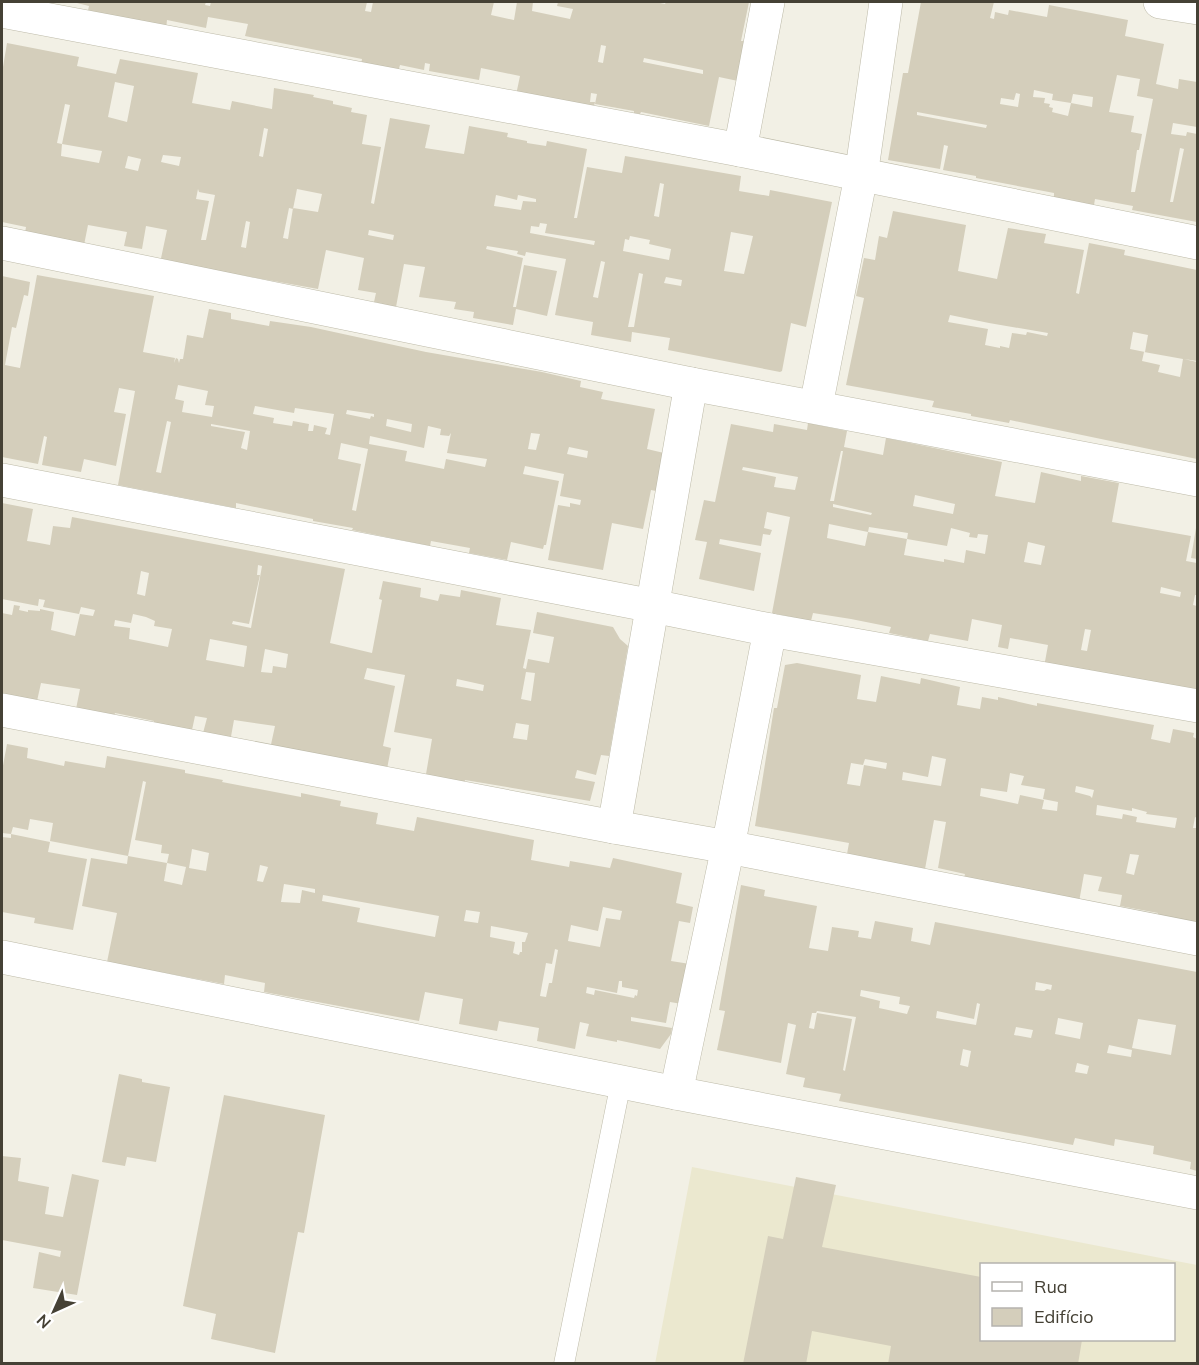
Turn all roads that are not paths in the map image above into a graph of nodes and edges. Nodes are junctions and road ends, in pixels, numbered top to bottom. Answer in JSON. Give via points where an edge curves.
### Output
{"nodes":[{"id":1,"x":768,"y":2,"type":"edge"},
{"id":2,"x":886,"y":2,"type":"edge"},
{"id":3,"x":1160,"y":2,"type":"edge"},
{"id":4,"x":1197,"y":9,"type":"edge"},
{"id":5,"x":2,"y":11,"type":"edge"},
{"id":6,"x":740,"y":150,"type":"junction"},
{"id":7,"x":861,"y":176,"type":"junction"},
{"id":8,"x":2,"y":243,"type":"edge"},
{"id":9,"x":1197,"y":243,"type":"edge"},
{"id":10,"x":691,"y":384,"type":"junction"},
{"id":11,"x":816,"y":406,"type":"junction"},
{"id":12,"x":2,"y":480,"type":"edge"},
{"id":13,"x":1197,"y":480,"type":"edge"},
{"id":14,"x":653,"y":606,"type":"junction"},
{"id":15,"x":770,"y":630,"type":"junction"},
{"id":16,"x":1197,"y":706,"type":"edge"},
{"id":17,"x":2,"y":710,"type":"edge"},
{"id":18,"x":614,"y":827,"type":"junction"},
{"id":19,"x":728,"y":847,"type":"junction"},
{"id":20,"x":1197,"y":939,"type":"edge"},
{"id":21,"x":2,"y":957,"type":"edge"},
{"id":22,"x":621,"y":1082,"type":"junction"},
{"id":23,"x":676,"y":1093,"type":"junction"},
{"id":24,"x":1197,"y":1193,"type":"edge"},
{"id":25,"x":564,"y":1364,"type":"edge"}],
"edges":[{"from":1,"to":6,"type":"street"},
{"from":2,"to":7,"type":"street"},
{"from":3,"to":4,"type":"street"},
{"from":5,"to":6,"type":"street"},
{"from":6,"to":7,"type":"street"},
{"from":7,"to":9,"type":"street"},
{"from":7,"to":11,"type":"street"},
{"from":8,"to":10,"type":"street"},
{"from":10,"to":11,"type":"street"},
{"from":10,"to":14,"type":"street"},
{"from":11,"to":13,"type":"street"},
{"from":12,"to":14,"type":"street"},
{"from":14,"to":15,"type":"street"},
{"from":14,"to":18,"type":"street"},
{"from":15,"to":16,"type":"street"},
{"from":15,"to":19,"type":"street"},
{"from":17,"to":18,"type":"street"},
{"from":18,"to":19,"type":"street"},
{"from":19,"to":20,"type":"street"},
{"from":19,"to":23,"type":"street"},
{"from":21,"to":22,"type":"street"},
{"from":22,"to":23,"type":"street"},
{"from":22,"to":25,"type":"lane"},
{"from":23,"to":24,"type":"street"}]}
